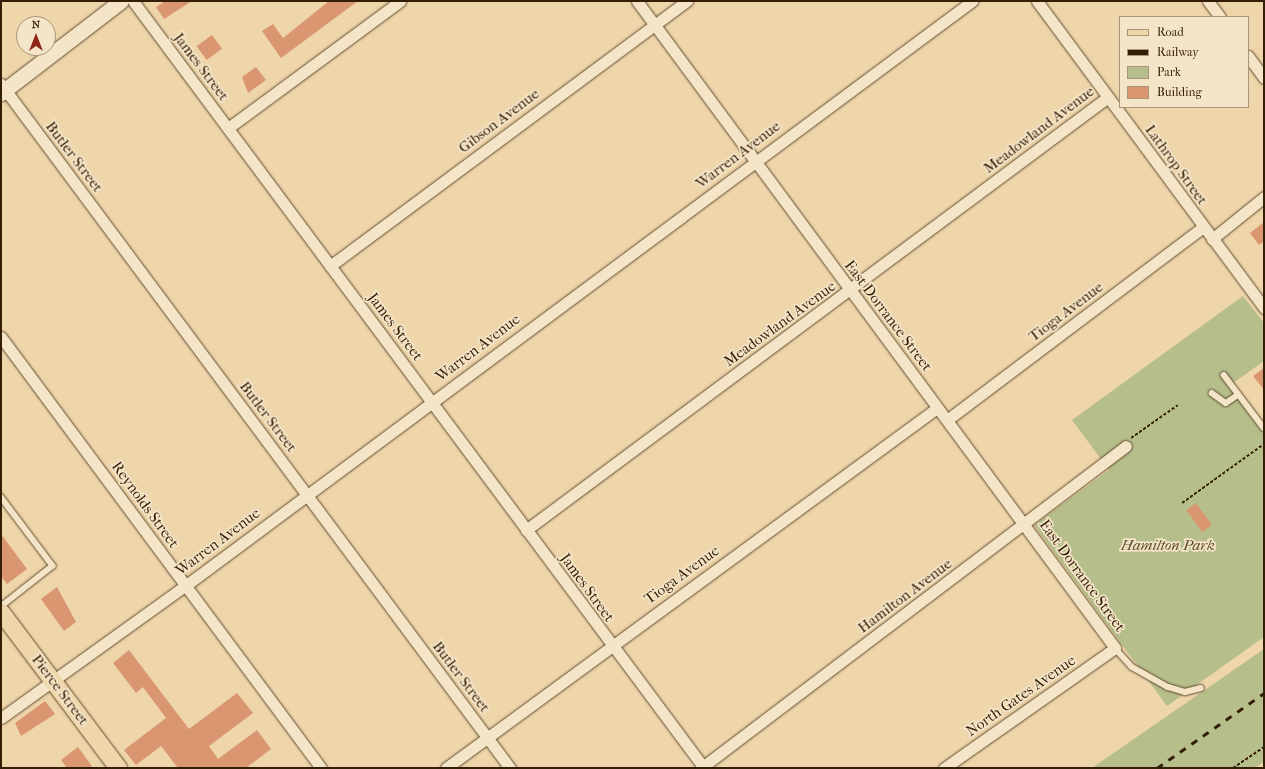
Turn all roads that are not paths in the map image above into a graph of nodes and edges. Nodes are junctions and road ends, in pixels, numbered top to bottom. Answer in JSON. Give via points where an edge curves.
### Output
{"nodes":[{"id":1,"x":121,"y":1,"type":"edge"},
{"id":2,"x":133,"y":1,"type":"edge"},
{"id":3,"x":400,"y":1,"type":"edge"},
{"id":4,"x":637,"y":1,"type":"edge"},
{"id":5,"x":687,"y":1,"type":"edge"},
{"id":6,"x":972,"y":1,"type":"edge"},
{"id":7,"x":1036,"y":1,"type":"edge"},
{"id":8,"x":1208,"y":1,"type":"edge"},
{"id":9,"x":1219,"y":16,"type":"edge"},
{"id":10,"x":655,"y":24,"type":"junction"},
{"id":11,"x":1249,"y":57,"type":"edge"},
{"id":12,"x":1264,"y":78,"type":"edge"},
{"id":13,"x":2,"y":89,"type":"edge"},
{"id":14,"x":1108,"y":97,"type":"junction"},
{"id":15,"x":228,"y":128,"type":"junction"},
{"id":16,"x":756,"y":161,"type":"junction"},
{"id":17,"x":1264,"y":197,"type":"edge"},
{"id":18,"x":1203,"y":227,"type":"junction"},
{"id":19,"x":1212,"y":239,"type":"junction"},
{"id":20,"x":330,"y":266,"type":"junction"},
{"id":21,"x":850,"y":291,"type":"junction"},
{"id":22,"x":1264,"y":308,"type":"edge"},
{"id":23,"x":1,"y":337,"type":"edge"},
{"id":24,"x":1224,"y":375,"type":"dead end"},
{"id":25,"x":1212,"y":393,"type":"dead end"},
{"id":26,"x":1238,"y":395,"type":"junction"},
{"id":27,"x":432,"y":401,"type":"junction"},
{"id":28,"x":937,"y":408,"type":"junction"},
{"id":29,"x":947,"y":420,"type":"junction"},
{"id":30,"x":1264,"y":428,"type":"edge"},
{"id":31,"x":1126,"y":446,"type":"dead end"},
{"id":32,"x":306,"y":493,"type":"junction"},
{"id":33,"x":1,"y":497,"type":"edge"},
{"id":34,"x":1026,"y":524,"type":"junction"},
{"id":35,"x":526,"y":530,"type":"junction"},
{"id":36,"x":185,"y":586,"type":"junction"},
{"id":37,"x":1,"y":607,"type":"edge"},
{"id":38,"x":1,"y":612,"type":"edge"},
{"id":39,"x":611,"y":645,"type":"junction"},
{"id":40,"x":1115,"y":648,"type":"junction"},
{"id":41,"x":52,"y":680,"type":"junction"},
{"id":42,"x":1201,"y":688,"type":"dead end"},
{"id":43,"x":1,"y":718,"type":"edge"},
{"id":44,"x":487,"y":737,"type":"junction"},
{"id":45,"x":118,"y":768,"type":"edge"},
{"id":46,"x":321,"y":768,"type":"edge"},
{"id":47,"x":446,"y":768,"type":"edge"},
{"id":48,"x":510,"y":768,"type":"edge"},
{"id":49,"x":703,"y":768,"type":"edge"},
{"id":50,"x":944,"y":768,"type":"edge"}],
"edges":[{"from":1,"to":13,"type":"main road"},
{"from":2,"to":15,"type":"street","name":"James Street"},
{"from":3,"to":15,"type":"street"},
{"from":4,"to":10,"type":"street","name":"East Dorrance Street"},
{"from":5,"to":10,"type":"street","name":"Gibson Avenue"},
{"from":6,"to":16,"type":"street","name":"Warren Avenue"},
{"from":7,"to":14,"type":"street","name":"Lathrop Street"},
{"from":8,"to":9,"type":"street"},
{"from":10,"to":16,"type":"street","name":"East Dorrance Street"},
{"from":10,"to":20,"type":"street","name":"Gibson Avenue"},
{"from":11,"to":12,"type":"street"},
{"from":13,"to":32,"type":"street","name":"Butler Street"},
{"from":14,"to":18,"type":"street","name":"Lathrop Street"},
{"from":14,"to":21,"type":"street","name":"Meadowland Avenue"},
{"from":15,"to":20,"type":"street","name":"James Street"},
{"from":16,"to":21,"type":"street","name":"East Dorrance Street"},
{"from":16,"to":27,"type":"street","name":"Warren Avenue"},
{"from":17,"to":19,"type":"street"},
{"from":18,"to":19,"type":"street","name":"Lathrop Street"},
{"from":18,"to":29,"type":"street","name":"Tioga Avenue"},
{"from":19,"to":22,"type":"street","name":"Lathrop Street"},
{"from":20,"to":27,"type":"street","name":"James Street"},
{"from":21,"to":28,"type":"street","name":"East Dorrance Street"},
{"from":21,"to":35,"type":"street","name":"Meadowland Avenue"},
{"from":23,"to":36,"type":"street","name":"Reynolds Street"},
{"from":24,"to":26,"type":"lane"},
{"from":25,"to":26,"type":"lane","via":[[1226,403]]},
{"from":26,"to":30,"type":"lane"},
{"from":27,"to":32,"type":"street","name":"Warren Avenue"},
{"from":27,"to":35,"type":"street","name":"James Street"},
{"from":28,"to":29,"type":"street","name":"East Dorrance Street"},
{"from":28,"to":39,"type":"street","name":"Tioga Avenue"},
{"from":29,"to":34,"type":"street","name":"East Dorrance Street"},
{"from":31,"to":34,"type":"street","name":"Hamilton Avenue"},
{"from":32,"to":36,"type":"street","name":"Warren Avenue"},
{"from":32,"to":44,"type":"street","name":"Butler Street"},
{"from":33,"to":37,"type":"lane","via":[[54,566]]},
{"from":34,"to":40,"type":"street","name":"East Dorrance Street"},
{"from":34,"to":49,"type":"street","name":"Hamilton Avenue"},
{"from":35,"to":39,"type":"street","name":"James Street"},
{"from":36,"to":41,"type":"street","name":"Warren Avenue"},
{"from":36,"to":46,"type":"street","name":"Reynolds Street"},
{"from":38,"to":41,"type":"main road","name":"Pierce Street"},
{"from":39,"to":44,"type":"street","name":"Tioga Avenue"},
{"from":39,"to":49,"type":"street","name":"James Street"},
{"from":40,"to":42,"type":"lane","via":[[1132,667],[1168,688],[1185,692]]},
{"from":40,"to":50,"type":"street","name":"North Gates Avenue"},
{"from":41,"to":43,"type":"street","name":"Warren Avenue"},
{"from":41,"to":45,"type":"main road","name":"Pierce Street"},
{"from":44,"to":47,"type":"street","name":"Tioga Avenue"},
{"from":44,"to":48,"type":"street","name":"Butler Street"}]}
